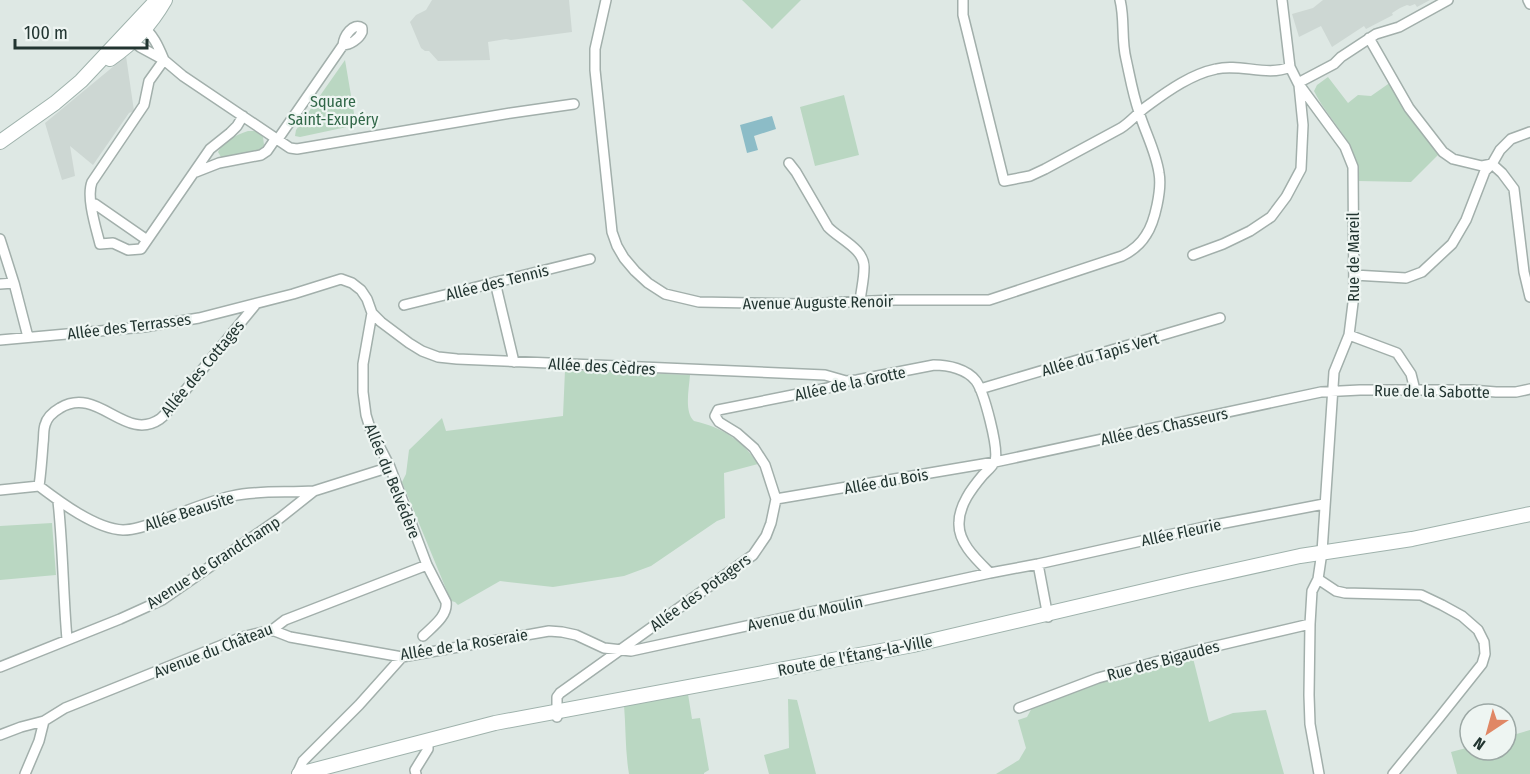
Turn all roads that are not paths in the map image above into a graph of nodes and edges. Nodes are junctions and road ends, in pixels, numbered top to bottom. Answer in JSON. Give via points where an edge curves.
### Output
{"nodes":[{"id":1,"x":157,"y":0,"type":"edge"},
{"id":2,"x":165,"y":0,"type":"edge"},
{"id":3,"x":606,"y":0,"type":"edge"},
{"id":4,"x":963,"y":0,"type":"edge"},
{"id":5,"x":1119,"y":0,"type":"edge"},
{"id":6,"x":1282,"y":0,"type":"edge"},
{"id":7,"x":1448,"y":0,"type":"edge"},
{"id":8,"x":1528,"y":0,"type":"edge"},
{"id":9,"x":1530,"y":4,"type":"edge"},
{"id":10,"x":138,"y":28,"type":"junction"},
{"id":11,"x":1369,"y":38,"type":"junction"},
{"id":12,"x":132,"y":41,"type":"junction"},
{"id":13,"x":343,"y":45,"type":"dead end"},
{"id":14,"x":164,"y":60,"type":"junction"},
{"id":15,"x":1290,"y":67,"type":"junction"},
{"id":16,"x":89,"y":74,"type":"junction"},
{"id":17,"x":1298,"y":83,"type":"junction"},
{"id":18,"x":574,"y":104,"type":"dead end"},
{"id":19,"x":1139,"y":113,"type":"junction"},
{"id":20,"x":243,"y":116,"type":"junction"},
{"id":21,"x":1530,"y":132,"type":"edge"},
{"id":22,"x":277,"y":139,"type":"junction"},
{"id":23,"x":0,"y":142,"type":"edge"},
{"id":24,"x":210,"y":149,"type":"junction"},
{"id":25,"x":219,"y":163,"type":"junction"},
{"id":26,"x":789,"y":163,"type":"dead end"},
{"id":27,"x":1492,"y":164,"type":"junction"},
{"id":28,"x":196,"y":172,"type":"junction"},
{"id":29,"x":92,"y":204,"type":"junction"},
{"id":30,"x":0,"y":239,"type":"edge"},
{"id":31,"x":147,"y":240,"type":"junction"},
{"id":32,"x":1193,"y":255,"type":"dead end"},
{"id":33,"x":590,"y":259,"type":"dead end"},
{"id":34,"x":1527,"y":272,"type":"edge"},
{"id":35,"x":1354,"y":275,"type":"junction"},
{"id":36,"x":495,"y":282,"type":"junction"},
{"id":37,"x":14,"y":283,"type":"junction"},
{"id":38,"x":0,"y":284,"type":"edge"},
{"id":39,"x":1530,"y":297,"type":"edge"},
{"id":40,"x":860,"y":302,"type":"junction"},
{"id":41,"x":256,"y":304,"type":"junction"},
{"id":42,"x":404,"y":305,"type":"dead end"},
{"id":43,"x":372,"y":313,"type":"junction"},
{"id":44,"x":1220,"y":318,"type":"dead end"},
{"id":45,"x":1349,"y":334,"type":"junction"},
{"id":46,"x":28,"y":337,"type":"junction"},
{"id":47,"x":0,"y":340,"type":"edge"},
{"id":48,"x":514,"y":362,"type":"junction"},
{"id":49,"x":846,"y":381,"type":"junction"},
{"id":50,"x":980,"y":389,"type":"junction"},
{"id":51,"x":1530,"y":389,"type":"edge"},
{"id":52,"x":1415,"y":390,"type":"junction"},
{"id":53,"x":1334,"y":391,"type":"junction"},
{"id":54,"x":995,"y":462,"type":"junction"},
{"id":55,"x":390,"y":467,"type":"junction"},
{"id":56,"x":39,"y":486,"type":"junction"},
{"id":57,"x":0,"y":490,"type":"edge"},
{"id":58,"x":314,"y":491,"type":"junction"},
{"id":59,"x":776,"y":499,"type":"junction"},
{"id":60,"x":57,"y":501,"type":"junction"},
{"id":61,"x":1324,"y":504,"type":"junction"},
{"id":62,"x":1530,"y":514,"type":"edge"},
{"id":63,"x":1322,"y":557,"type":"junction"},
{"id":64,"x":1038,"y":564,"type":"junction"},
{"id":65,"x":427,"y":565,"type":"junction"},
{"id":66,"x":990,"y":573,"type":"junction"},
{"id":67,"x":1318,"y":579,"type":"junction"},
{"id":68,"x":1048,"y":617,"type":"junction"},
{"id":69,"x":1310,"y":624,"type":"junction"},
{"id":70,"x":272,"y":630,"type":"junction"},
{"id":71,"x":423,"y":636,"type":"dead end"},
{"id":72,"x":67,"y":639,"type":"junction"},
{"id":73,"x":620,"y":650,"type":"junction"},
{"id":74,"x":402,"y":657,"type":"junction"},
{"id":75,"x":0,"y":667,"type":"edge"},
{"id":76,"x":1019,"y":708,"type":"dead end"},
{"id":77,"x":556,"y":714,"type":"junction"},
{"id":78,"x":44,"y":721,"type":"junction"},
{"id":79,"x":0,"y":735,"type":"edge"},
{"id":80,"x":428,"y":742,"type":"junction"},
{"id":81,"x":25,"y":774,"type":"edge"},
{"id":82,"x":298,"y":774,"type":"edge"},
{"id":83,"x":320,"y":774,"type":"edge"},
{"id":84,"x":416,"y":774,"type":"edge"},
{"id":85,"x":1319,"y":774,"type":"edge"},
{"id":86,"x":1393,"y":774,"type":"edge"}],
"edges":[{"from":1,"to":10,"type":"street"},
{"from":2,"to":10,"type":"street","via":[[151,22]]},
{"from":3,"to":40,"type":"street","name":"Avenue Auguste Renoir","via":[[595,49],[597,95],[612,232],[624,258],[648,283],[665,294],[689,301]]},
{"from":4,"to":19,"type":"street","via":[[963,15],[1004,181],[1045,169],[1121,128]]},
{"from":5,"to":19,"type":"street","name":"Avenue Auguste Renoir","via":[[1124,24],[1123,50]]},
{"from":6,"to":15,"type":"street"},
{"from":7,"to":11,"type":"street","via":[[1399,27]]},
{"from":8,"to":9,"type":"street"},
{"from":10,"to":12,"type":"street"},
{"from":10,"to":14,"type":"street","via":[[159,48]]},
{"from":10,"to":16,"type":"street"},
{"from":11,"to":17,"type":"street","via":[[1334,64]]},
{"from":11,"to":27,"type":"street","via":[[1409,108],[1443,152],[1453,159],[1482,166]]},
{"from":12,"to":14,"type":"street"},
{"from":12,"to":16,"type":"street"},
{"from":13,"to":22,"type":"street"},
{"from":14,"to":20,"type":"street"},
{"from":14,"to":29,"type":"street","via":[[149,81],[144,105],[90,187]]},
{"from":15,"to":17,"type":"street"},
{"from":15,"to":19,"type":"street","via":[[1266,71],[1228,66],[1214,69],[1182,83]]},
{"from":16,"to":23,"type":"street"},
{"from":17,"to":32,"type":"street","via":[[1303,125],[1301,169],[1286,197],[1271,217],[1250,231]]},
{"from":17,"to":35,"type":"street","name":"Rue de Mareil","via":[[1345,147],[1353,167]]},
{"from":18,"to":22,"type":"street","via":[[297,149]]},
{"from":19,"to":40,"type":"street","name":"Avenue Auguste Renoir","via":[[1160,185],[1148,233],[1133,250],[989,300]]},
{"from":20,"to":22,"type":"street"},
{"from":20,"to":24,"type":"street"},
{"from":21,"to":27,"type":"street","via":[[1511,139]]},
{"from":22,"to":25,"type":"street","via":[[261,155]]},
{"from":24,"to":25,"type":"street","via":[[210,156]]},
{"from":24,"to":28,"type":"street"},
{"from":25,"to":28,"type":"street"},
{"from":26,"to":40,"type":"street","via":[[828,227],[861,256],[864,268]]},
{"from":27,"to":34,"type":"street","via":[[1514,189]]},
{"from":27,"to":35,"type":"street","via":[[1485,171],[1452,244],[1422,272],[1406,278]]},
{"from":28,"to":31,"type":"street"},
{"from":29,"to":31,"type":"street"},
{"from":29,"to":31,"type":"street","via":[[100,244],[141,249]]},
{"from":30,"to":37,"type":"street"},
{"from":33,"to":36,"type":"street","name":"Allée des Tennis"},
{"from":34,"to":39,"type":"street"},
{"from":35,"to":45,"type":"street","name":"Rue de Mareil"},
{"from":36,"to":42,"type":"street","name":"Allée des Tennis"},
{"from":36,"to":48,"type":"street"},
{"from":37,"to":38,"type":"street"},
{"from":37,"to":46,"type":"street"},
{"from":41,"to":43,"type":"street","name":"Allée des Cottages","via":[[341,279],[361,290]]},
{"from":41,"to":46,"type":"street","name":"Allée des Terrasses","via":[[144,327]]},
{"from":41,"to":56,"type":"street","name":"Allée des Cottages","via":[[159,419],[135,424],[90,403],[77,402],[51,414],[45,424]]},
{"from":43,"to":48,"type":"street","name":"Allée des Cèdres","via":[[409,343],[438,357]]},
{"from":43,"to":55,"type":"street","name":"Allée du Belvédère","via":[[363,364],[363,392],[370,428]]},
{"from":44,"to":50,"type":"street","name":"Allée du Tapis Vert"},
{"from":45,"to":52,"type":"street","via":[[1397,353],[1412,374]]},
{"from":45,"to":53,"type":"street","name":"Rue de Mareil","via":[[1335,372]]},
{"from":46,"to":47,"type":"street","name":"Allée des Terrasses"},
{"from":48,"to":49,"type":"street","name":"Allée des Cèdres","via":[[825,375]]},
{"from":49,"to":50,"type":"street","name":"Allée de la Grotte","via":[[944,365],[965,373]]},
{"from":49,"to":59,"type":"street","name":"Allée de la Grotte","via":[[718,410],[715,416],[719,422],[738,433],[765,465]]},
{"from":50,"to":54,"type":"street","via":[[996,447]]},
{"from":51,"to":52,"type":"street","name":"Rue de la Sabotte"},
{"from":52,"to":53,"type":"street","name":"Rue de la Sabotte"},
{"from":53,"to":54,"type":"street","name":"Allée des Chasseurs"},
{"from":53,"to":61,"type":"street","name":"Rue de Mareil"},
{"from":54,"to":59,"type":"street","name":"Allée du Bois"},
{"from":54,"to":66,"type":"street","via":[[964,502],[958,526],[967,546]]},
{"from":55,"to":58,"type":"street","name":"Avenue de Grandchamp"},
{"from":55,"to":65,"type":"street","name":"Allée du Belvédère"},
{"from":56,"to":57,"type":"street"},
{"from":56,"to":60,"type":"street","name":"Allée Beausite"},
{"from":58,"to":60,"type":"street","name":"Allée Beausite","via":[[233,496],[121,530],[102,525]]},
{"from":58,"to":72,"type":"street","name":"Avenue de Grandchamp","via":[[162,600]]},
{"from":59,"to":73,"type":"street","name":"Allée des Potagers","via":[[766,536],[753,555]]},
{"from":60,"to":72,"type":"street"},
{"from":61,"to":63,"type":"street","name":"Rue de Mareil"},
{"from":61,"to":64,"type":"street","name":"Allée Fleurie"},
{"from":62,"to":63,"type":"street","name":"Route de l'Étang-la-Ville"},
{"from":63,"to":67,"type":"street","name":"Rue de Mareil"},
{"from":63,"to":68,"type":"street","name":"Route de l'Étang-la-Ville"},
{"from":64,"to":66,"type":"street","name":"Allée Fleurie"},
{"from":64,"to":68,"type":"street"},
{"from":65,"to":70,"type":"street","name":"Avenue du Château","via":[[285,621]]},
{"from":65,"to":71,"type":"street","name":"Allée du Belvédère","via":[[447,607]]},
{"from":66,"to":73,"type":"street","name":"Avenue du Moulin","via":[[632,651]]},
{"from":67,"to":69,"type":"street","name":"Rue de Mareil","via":[[1312,591]]},
{"from":67,"to":86,"type":"street","via":[[1345,593],[1421,595],[1462,616],[1478,630],[1484,642],[1482,664]]},
{"from":68,"to":77,"type":"street","name":"Route de l'Étang-la-Ville"},
{"from":69,"to":76,"type":"street","name":"Rue des Bigaudes","via":[[1098,678]]},
{"from":69,"to":85,"type":"street","name":"Rue de Mareil","via":[[1310,723]]},
{"from":70,"to":74,"type":"street","name":"Allée de la Roseraie","via":[[290,637]]},
{"from":70,"to":78,"type":"street","name":"Avenue du Château","via":[[242,638],[65,708]]},
{"from":72,"to":75,"type":"street","name":"Avenue de Grandchamp"},
{"from":73,"to":74,"type":"street","name":"Allée de la Roseraie","via":[[549,631]]},
{"from":73,"to":77,"type":"street","name":"Allée des Potagers","via":[[560,693]]},
{"from":74,"to":82,"type":"street","via":[[303,761]]},
{"from":77,"to":80,"type":"street","name":"Route de l'Étang-la-Ville","via":[[495,723]]},
{"from":78,"to":79,"type":"street","name":"Avenue du Château"},
{"from":78,"to":81,"type":"street"},
{"from":80,"to":82,"type":"street","name":"Route de l'Étang-la-Ville"},
{"from":80,"to":83,"type":"street","name":"Route de l'Étang-la-Ville"},
{"from":80,"to":84,"type":"street"}]}
